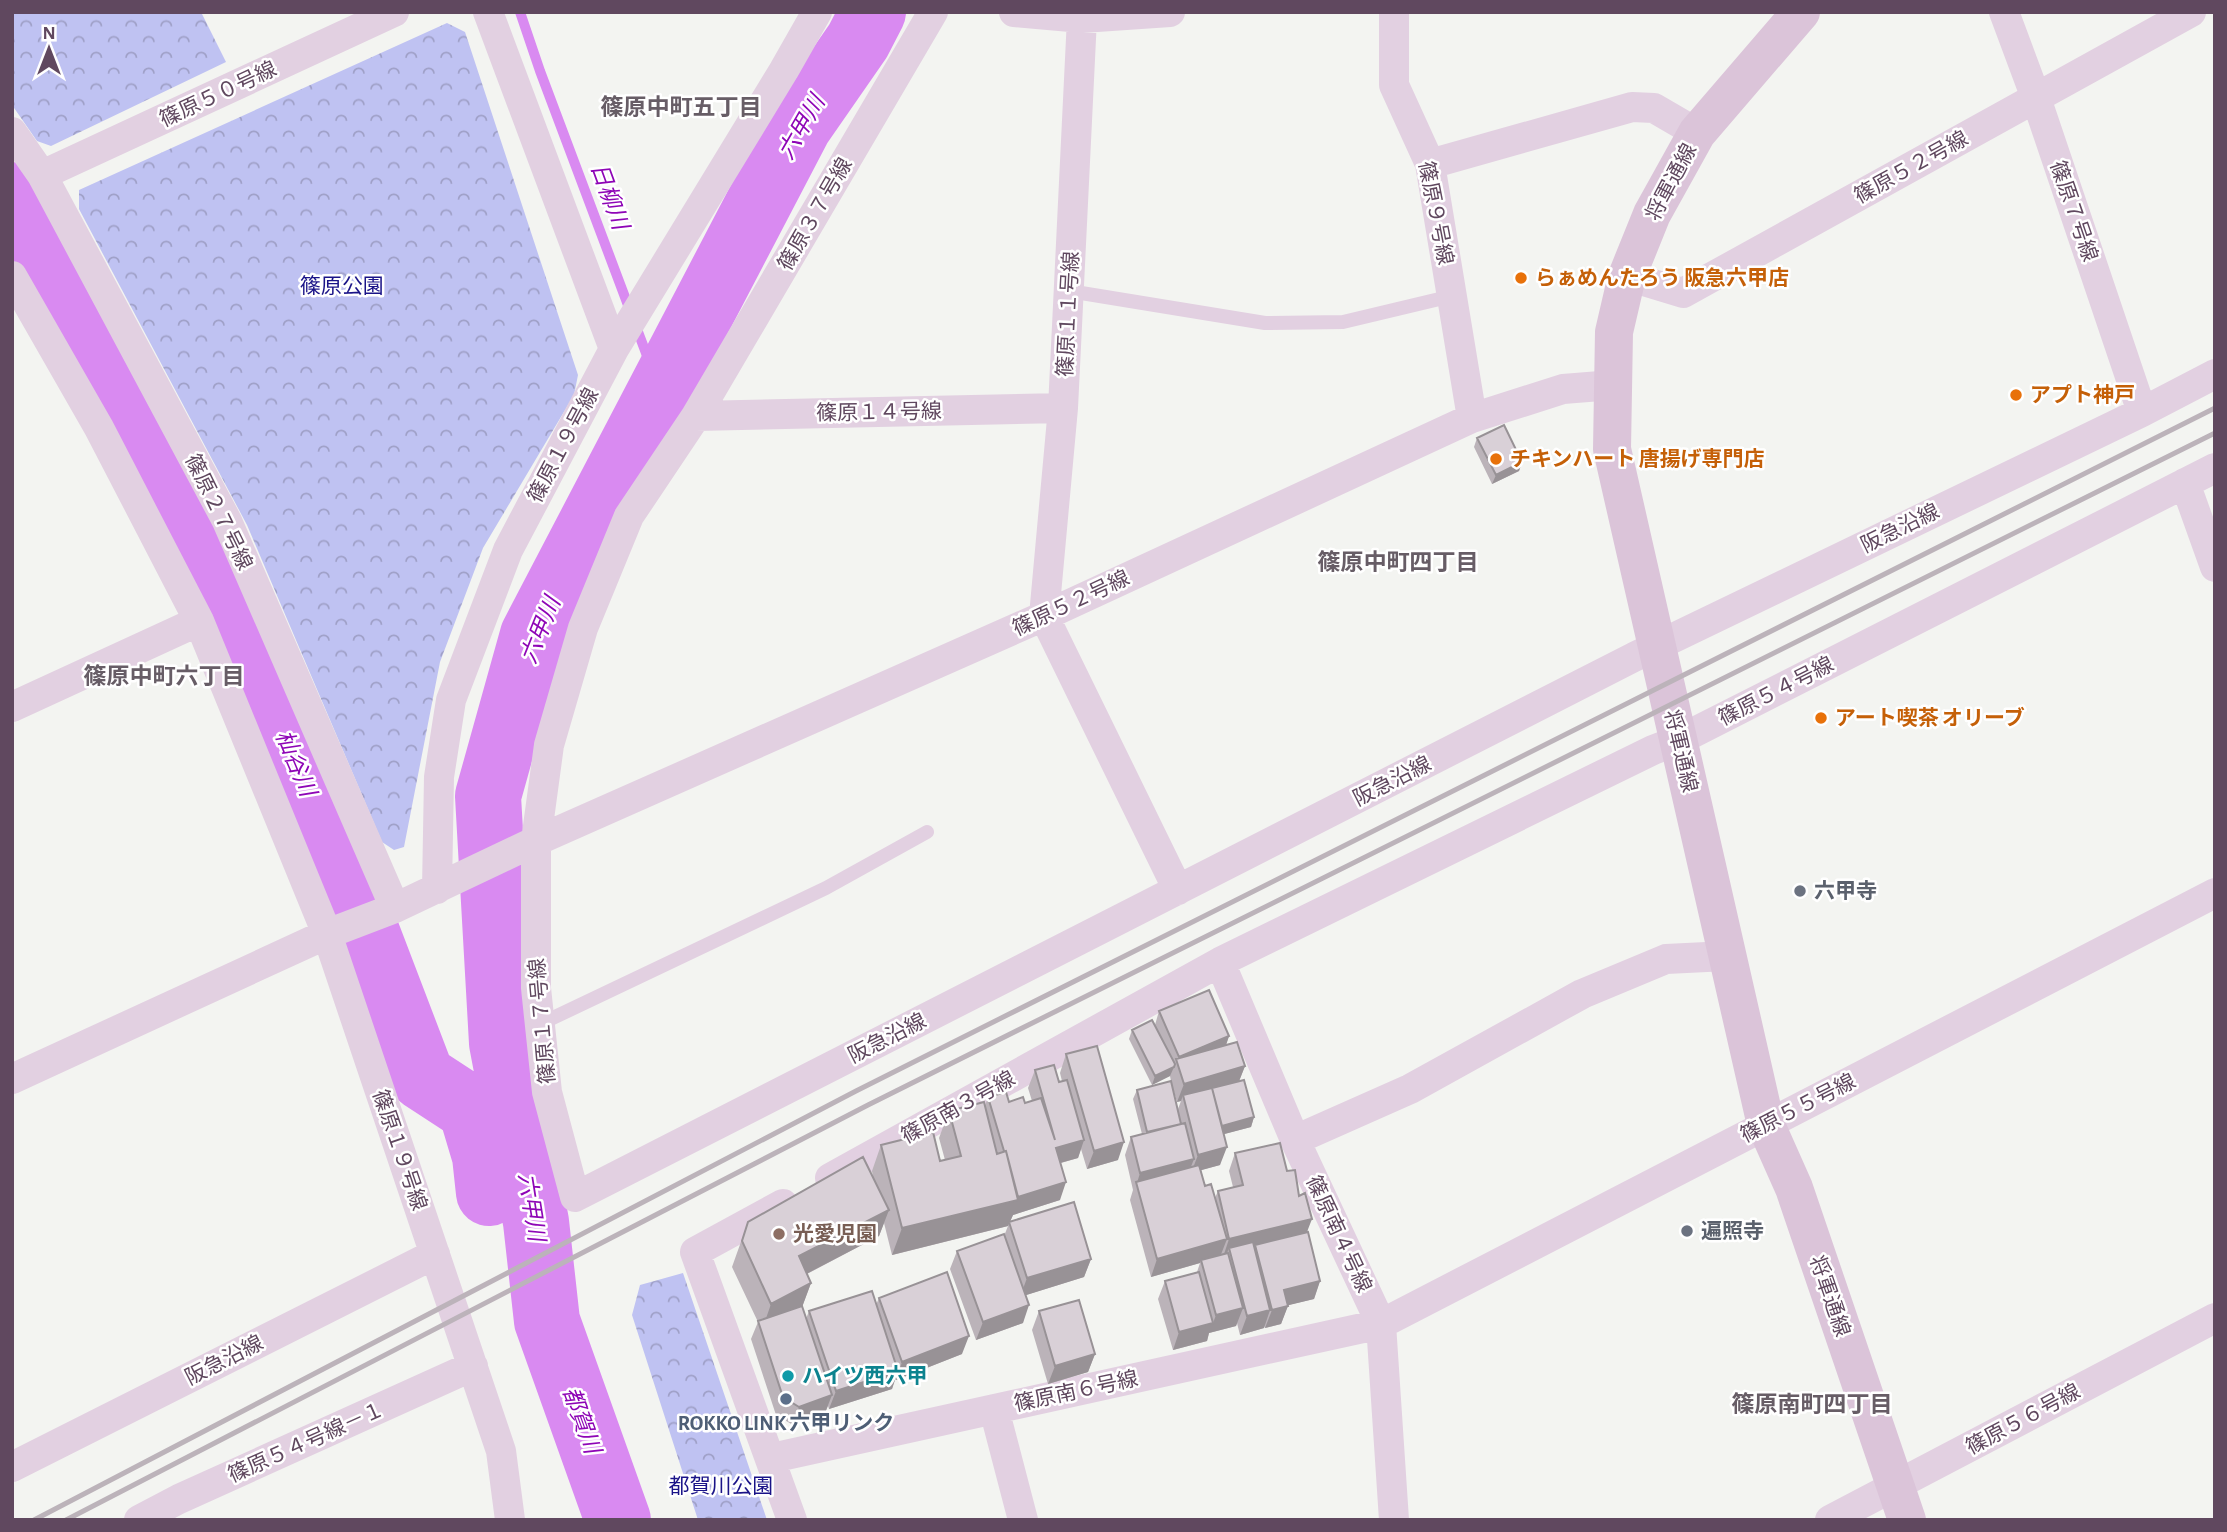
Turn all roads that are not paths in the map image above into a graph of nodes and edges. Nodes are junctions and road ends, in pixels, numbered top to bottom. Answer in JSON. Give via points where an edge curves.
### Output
{"nodes":[{"id":1,"x":394,"y":12,"type":"edge"},
{"id":2,"x":488,"y":12,"type":"edge"},
{"id":3,"x":817,"y":12,"type":"edge"},
{"id":4,"x":933,"y":12,"type":"edge"},
{"id":5,"x":1014,"y":12,"type":"edge"},
{"id":6,"x":1170,"y":12,"type":"edge"},
{"id":7,"x":1394,"y":12,"type":"edge"},
{"id":8,"x":1801,"y":12,"type":"edge"},
{"id":9,"x":2004,"y":12,"type":"edge"},
{"id":10,"x":2191,"y":12,"type":"edge"},
{"id":11,"x":1084,"y":15,"type":"edge"},
{"id":12,"x":2036,"y":98,"type":"junction"},
{"id":13,"x":12,"y":132,"type":"edge"},
{"id":14,"x":1697,"y":133,"type":"junction"},
{"id":15,"x":1430,"y":164,"type":"junction"},
{"id":16,"x":42,"y":175,"type":"junction"},
{"id":17,"x":12,"y":276,"type":"edge"},
{"id":18,"x":1627,"y":276,"type":"junction"},
{"id":19,"x":1069,"y":291,"type":"junction"},
{"id":20,"x":1452,"y":296,"type":"junction"},
{"id":21,"x":616,"y":346,"type":"junction"},
{"id":22,"x":2215,"y":374,"type":"edge"},
{"id":23,"x":1613,"y":385,"type":"junction"},
{"id":24,"x":1063,"y":408,"type":"junction"},
{"id":25,"x":2142,"y":411,"type":"junction"},
{"id":26,"x":696,"y":416,"type":"junction"},
{"id":27,"x":1472,"y":418,"type":"junction"},
{"id":28,"x":2215,"y":468,"type":"edge"},
{"id":29,"x":2185,"y":483,"type":"junction"},
{"id":30,"x":2215,"y":567,"type":"edge"},
{"id":31,"x":1044,"y":616,"type":"junction"},
{"id":32,"x":200,"y":621,"type":"junction"},
{"id":33,"x":1657,"y":646,"type":"junction"},
{"id":34,"x":12,"y":707,"type":"edge"},
{"id":35,"x":1679,"y":740,"type":"junction"},
{"id":36,"x":927,"y":832,"type":"dead end"},
{"id":37,"x":536,"y":841,"type":"junction"},
{"id":38,"x":437,"y":889,"type":"junction"},
{"id":39,"x":1178,"y":890,"type":"junction"},
{"id":40,"x":2215,"y":892,"type":"edge"},
{"id":41,"x":395,"y":908,"type":"junction"},
{"id":42,"x":327,"y":934,"type":"junction"},
{"id":43,"x":1727,"y":956,"type":"junction"},
{"id":44,"x":1220,"y":962,"type":"junction"},
{"id":45,"x":540,"y":1024,"type":"junction"},
{"id":46,"x":12,"y":1079,"type":"edge"},
{"id":47,"x":1766,"y":1125,"type":"junction"},
{"id":48,"x":1295,"y":1140,"type":"junction"},
{"id":49,"x":575,"y":1197,"type":"joint"},
{"id":50,"x":435,"y":1254,"type":"junction"},
{"id":51,"x":2215,"y":1318,"type":"edge"},
{"id":52,"x":1381,"y":1324,"type":"junction"},
{"id":53,"x":473,"y":1366,"type":"junction"},
{"id":54,"x":994,"y":1409,"type":"junction"},
{"id":55,"x":772,"y":1458,"type":"junction"},
{"id":56,"x":12,"y":1467,"type":"edge"},
{"id":57,"x":1900,"y":1503,"type":"edge"},
{"id":58,"x":181,"y":1509,"type":"edge"},
{"id":59,"x":139,"y":1520,"type":"edge"},
{"id":60,"x":510,"y":1520,"type":"edge"},
{"id":61,"x":792,"y":1520,"type":"edge"},
{"id":62,"x":1023,"y":1520,"type":"edge"},
{"id":63,"x":1394,"y":1520,"type":"edge"},
{"id":64,"x":1830,"y":1520,"type":"edge"}],
"edges":[{"from":1,"to":16,"type":"street","name":"篠原５０号線"},
{"from":2,"to":21,"type":"street"},
{"from":3,"to":21,"type":"street","name":"篠原１９号線"},
{"from":4,"to":26,"type":"street","name":"篠原３７号線"},
{"from":5,"to":11,"type":"street"},
{"from":6,"to":11,"type":"street"},
{"from":7,"to":15,"type":"street","name":"篠原９号線","via":[[1394,85]]},
{"from":8,"to":14,"type":"street","name":"将軍通線"},
{"from":9,"to":12,"type":"street","name":"篠原７号線"},
{"from":10,"to":12,"type":"street","name":"篠原５２号線"},
{"from":11,"to":19,"type":"street","name":"篠原１１号線"},
{"from":12,"to":18,"type":"street","name":"篠原５２号線","via":[[1683,293]]},
{"from":12,"to":25,"type":"street","name":"篠原７号線"},
{"from":13,"to":16,"type":"street","name":"篠原２７号線"},
{"from":14,"to":15,"type":"street","via":[[1654,108],[1632,107]]},
{"from":14,"to":18,"type":"street","name":"将軍通線","via":[[1652,214]]},
{"from":15,"to":20,"type":"street","name":"篠原９号線"},
{"from":16,"to":41,"type":"street","name":"篠原２７号線","via":[[227,521]]},
{"from":17,"to":32,"type":"street","via":[[99,428]]},
{"from":18,"to":23,"type":"street","name":"将軍通線","via":[[1614,332]]},
{"from":19,"to":20,"type":"lane","via":[[1265,323],[1343,323]]},
{"from":19,"to":24,"type":"street","name":"篠原１１号線"},
{"from":20,"to":27,"type":"street","name":"篠原９号線"},
{"from":21,"to":38,"type":"street","name":"篠原１９号線","via":[[508,550],[451,700],[439,778]]},
{"from":22,"to":25,"type":"street","name":"阪急沿線"},
{"from":23,"to":27,"type":"street","name":"篠原５２号線","via":[[1563,389]]},
{"from":23,"to":33,"type":"street","name":"将軍通線","via":[[1612,449]]},
{"from":24,"to":26,"type":"street","name":"篠原１４号線"},
{"from":24,"to":31,"type":"street","name":"篠原１１号線"},
{"from":25,"to":33,"type":"street","name":"阪急沿線"},
{"from":26,"to":37,"type":"street","via":[[629,516],[583,628],[550,745]]},
{"from":27,"to":31,"type":"street","name":"篠原５２号線"},
{"from":28,"to":29,"type":"street","name":"篠原５４号線"},
{"from":29,"to":30,"type":"street"},
{"from":29,"to":35,"type":"street","name":"篠原５４号線"},
{"from":31,"to":37,"type":"street","name":"篠原５２号線"},
{"from":31,"to":39,"type":"street"},
{"from":32,"to":34,"type":"street"},
{"from":32,"to":42,"type":"street"},
{"from":33,"to":35,"type":"street","name":"将軍通線"},
{"from":33,"to":39,"type":"street","name":"阪急沿線"},
{"from":35,"to":43,"type":"street","name":"将軍通線"},
{"from":35,"to":44,"type":"street","name":"篠原５４号線"},
{"from":36,"to":45,"type":"lane","via":[[826,888]]},
{"from":37,"to":38,"type":"street","name":"篠原５２号線"},
{"from":37,"to":45,"type":"street","name":"篠原１７号線"},
{"from":38,"to":41,"type":"street"},
{"from":39,"to":49,"type":"street","name":"阪急沿線"},
{"from":40,"to":47,"type":"street","name":"篠原５５号線"},
{"from":41,"to":42,"type":"street"},
{"from":42,"to":46,"type":"street"},
{"from":42,"to":50,"type":"street","name":"篠原１９号線"},
{"from":43,"to":47,"type":"street","name":"将軍通線"},
{"from":43,"to":48,"type":"street","via":[[1666,959],[1582,994],[1410,1089]]},
{"from":44,"to":48,"type":"street","name":"篠原南４号線"},
{"from":44,"to":55,"type":"street","name":"篠原南３号線","via":[[695,1252]]},
{"from":45,"to":49,"type":"street","name":"篠原１７号線","via":[[547,1092]]},
{"from":47,"to":52,"type":"street","name":"篠原５５号線"},
{"from":47,"to":57,"type":"street","name":"将軍通線","via":[[1794,1188]]},
{"from":48,"to":52,"type":"street","name":"篠原南４号線"},
{"from":50,"to":53,"type":"street","name":"篠原１９号線"},
{"from":50,"to":56,"type":"street","name":"阪急沿線"},
{"from":51,"to":57,"type":"street","name":"篠原５６号線"},
{"from":52,"to":54,"type":"street","name":"篠原南６号線"},
{"from":52,"to":63,"type":"street","name":"篠原南４号線"},
{"from":53,"to":58,"type":"street","name":"篠原５４号線－１"},
{"from":53,"to":60,"type":"street","name":"篠原１９号線","via":[[501,1451]]},
{"from":54,"to":55,"type":"street","name":"篠原南６号線"},
{"from":54,"to":62,"type":"street"},
{"from":55,"to":61,"type":"street"},
{"from":57,"to":64,"type":"street","name":"篠原５６号線"},
{"from":58,"to":59,"type":"street","name":"篠原５４号線－１"}]}
